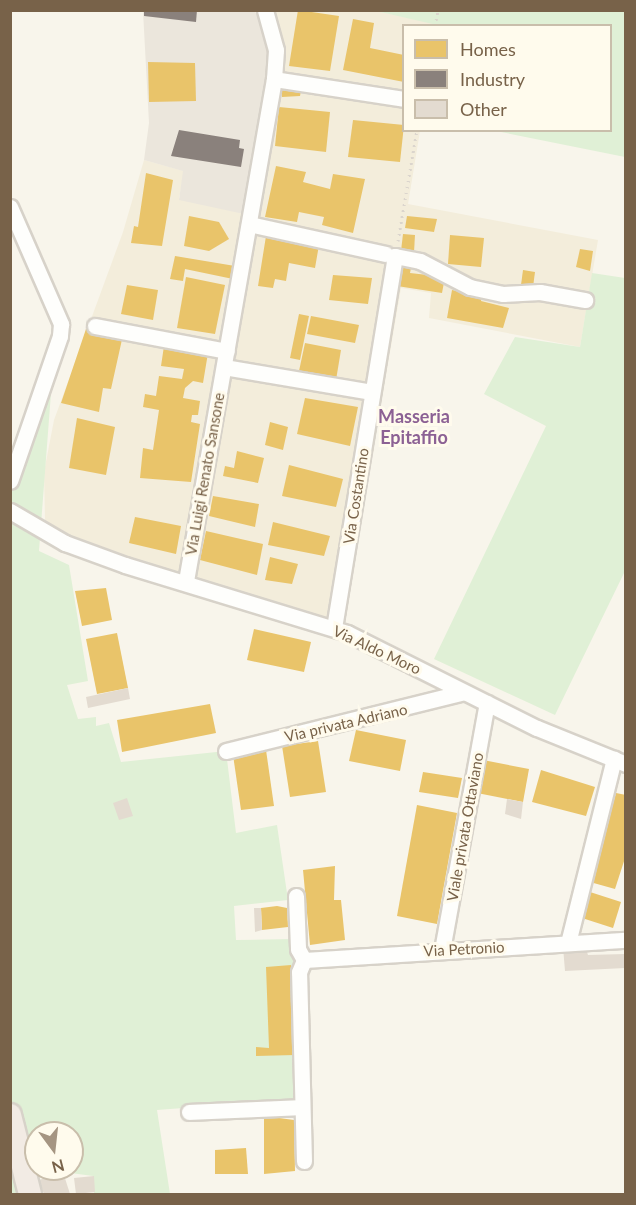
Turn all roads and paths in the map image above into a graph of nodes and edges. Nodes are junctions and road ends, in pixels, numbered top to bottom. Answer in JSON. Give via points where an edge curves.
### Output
{"nodes":[{"id":1,"x":265,"y":10,"type":"edge"},
{"id":2,"x":274,"y":79,"type":"junction"},
{"id":3,"x":402,"y":99,"type":"edge"},
{"id":4,"x":417,"y":132,"type":"edge"},
{"id":5,"x":10,"y":207,"type":"edge"},
{"id":6,"x":249,"y":224,"type":"junction"},
{"id":7,"x":390,"y":256,"type":"junction"},
{"id":8,"x":585,"y":300,"type":"dead end"},
{"id":9,"x":95,"y":326,"type":"dead end"},
{"id":10,"x":227,"y":351,"type":"junction"},
{"id":11,"x":224,"y":367,"type":"junction"},
{"id":12,"x":366,"y":391,"type":"dead end"},
{"id":13,"x":10,"y":481,"type":"edge"},
{"id":14,"x":10,"y":511,"type":"edge"},
{"id":15,"x":186,"y":581,"type":"junction"},
{"id":16,"x":334,"y":628,"type":"junction"},
{"id":17,"x":464,"y":692,"type":"junction"},
{"id":18,"x":487,"y":703,"type":"junction"},
{"id":19,"x":226,"y":750,"type":"dead end"},
{"id":20,"x":620,"y":762,"type":"edge"},
{"id":21,"x":296,"y":896,"type":"dead end"},
{"id":22,"x":626,"y":939,"type":"edge"},
{"id":23,"x":568,"y":943,"type":"junction"},
{"id":24,"x":442,"y":950,"type":"junction"},
{"id":25,"x":304,"y":960,"type":"junction"},
{"id":26,"x":302,"y":1107,"type":"junction"},
{"id":27,"x":189,"y":1112,"type":"dead end"},
{"id":28,"x":10,"y":1115,"type":"edge"},
{"id":29,"x":304,"y":1161,"type":"dead end"},
{"id":30,"x":30,"y":1194,"type":"edge"}],
"edges":[{"from":1,"to":2,"type":"street","name":"Via Luigi Renato Sansone","via":[[276,50]]},
{"from":2,"to":3,"type":"street"},
{"from":2,"to":6,"type":"street","name":"Via Luigi Renato Sansone"},
{"from":4,"to":7,"type":"path"},
{"from":5,"to":13,"type":"street","via":[[61,324]]},
{"from":6,"to":7,"type":"street"},
{"from":6,"to":10,"type":"street","name":"Via Luigi Renato Sansone"},
{"from":7,"to":8,"type":"street","via":[[420,261],[470,286],[503,294],[540,292]]},
{"from":7,"to":16,"type":"street","name":"Via Costantino"},
{"from":9,"to":10,"type":"street"},
{"from":10,"to":11,"type":"street","name":"Via Luigi Renato Sansone"},
{"from":11,"to":12,"type":"street"},
{"from":11,"to":15,"type":"street","name":"Via Luigi Renato Sansone"},
{"from":14,"to":15,"type":"street","name":"Via Aldo Moro","via":[[51,535],[125,565]]},
{"from":15,"to":16,"type":"street","name":"Via Aldo Moro"},
{"from":16,"to":17,"type":"street","name":"Via Aldo Moro"},
{"from":17,"to":18,"type":"street","name":"Via Aldo Moro"},
{"from":17,"to":19,"type":"street","name":"Via privata Adriano"},
{"from":18,"to":20,"type":"street","name":"Via Aldo Moro"},
{"from":18,"to":24,"type":"street","name":"Viale privata Ottaviano"},
{"from":20,"to":23,"type":"street"},
{"from":21,"to":25,"type":"street","via":[[298,949]]},
{"from":22,"to":23,"type":"street","name":"Via Petronio"},
{"from":23,"to":24,"type":"street","name":"Via Petronio"},
{"from":24,"to":25,"type":"street","name":"Via Petronio"},
{"from":25,"to":26,"type":"street","via":[[299,972]]},
{"from":26,"to":27,"type":"street"},
{"from":26,"to":29,"type":"street"},
{"from":28,"to":30,"type":"highway"}]}
